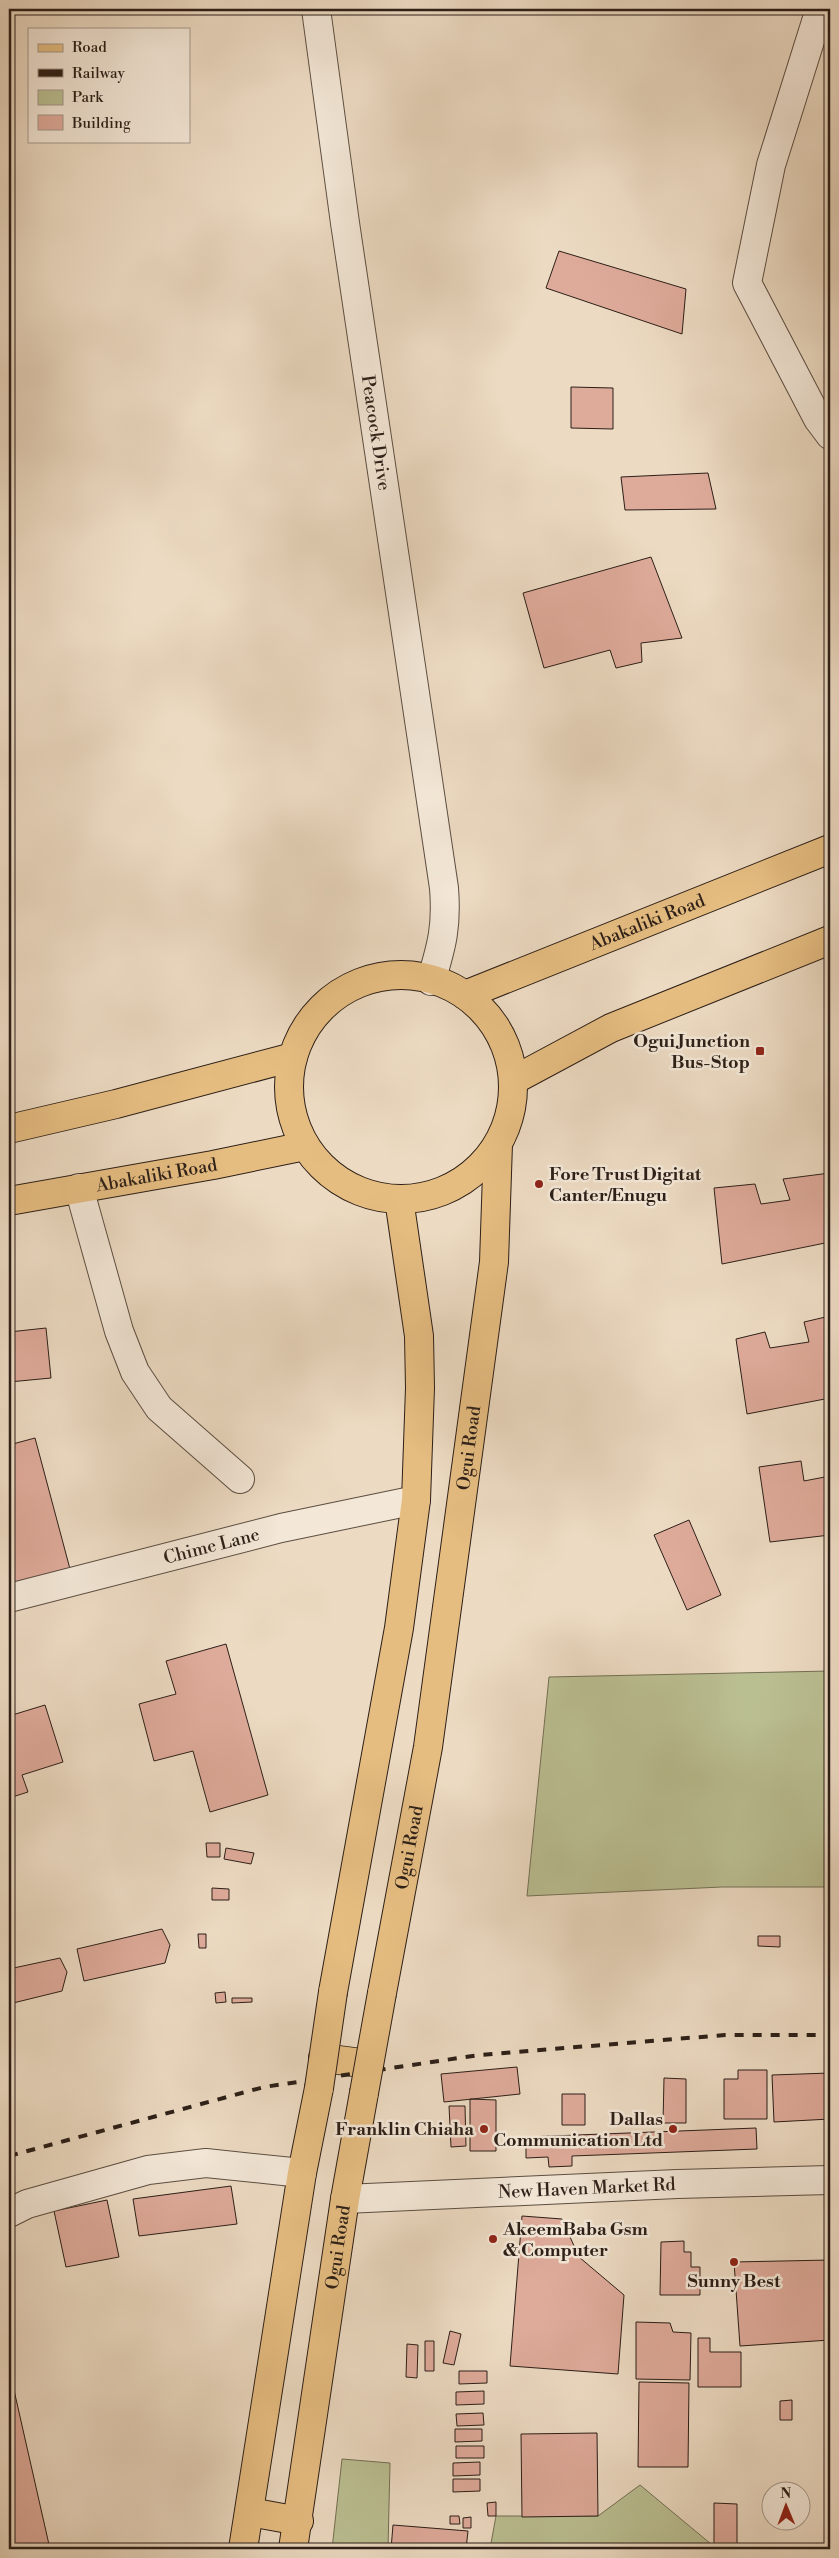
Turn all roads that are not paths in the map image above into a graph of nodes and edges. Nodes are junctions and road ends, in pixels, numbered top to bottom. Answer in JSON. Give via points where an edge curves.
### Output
{"nodes":[{"id":1,"x":316,"y":9,"type":"edge"},
{"id":2,"x":820,"y":9,"type":"edge"},
{"id":3,"x":830,"y":435,"type":"edge"},
{"id":4,"x":830,"y":849,"type":"edge"},
{"id":5,"x":830,"y":940,"type":"edge"},
{"id":6,"x":431,"y":981,"type":"junction"},
{"id":7,"x":465,"y":995,"type":"junction"},
{"id":8,"x":293,"y":1057,"type":"junction"},
{"id":9,"x":514,"y":1080,"type":"junction"},
{"id":10,"x":9,"y":1128,"type":"edge"},
{"id":11,"x":498,"y":1144,"type":"junction"},
{"id":12,"x":304,"y":1146,"type":"junction"},
{"id":13,"x":79,"y":1188,"type":"junction"},
{"id":14,"x":399,"y":1199,"type":"junction"},
{"id":15,"x":9,"y":1200,"type":"edge"},
{"id":16,"x":240,"y":1479,"type":"dead end"},
{"id":17,"x":416,"y":1500,"type":"junction"},
{"id":18,"x":9,"y":1598,"type":"edge"},
{"id":19,"x":323,"y":2058,"type":"junction"},
{"id":20,"x":369,"y":2064,"type":"junction"},
{"id":21,"x":302,"y":2173,"type":"junction"},
{"id":22,"x":830,"y":2180,"type":"edge"},
{"id":23,"x":345,"y":2199,"type":"junction"},
{"id":24,"x":9,"y":2213,"type":"edge"},
{"id":25,"x":250,"y":2512,"type":"junction"},
{"id":26,"x":299,"y":2521,"type":"junction"},
{"id":27,"x":244,"y":2549,"type":"edge"},
{"id":28,"x":293,"y":2549,"type":"edge"}],
"edges":[{"from":1,"to":6,"type":"street","name":"Peacock Drive","via":[[344,223],[439,855],[446,917],[444,939]]},
{"from":2,"to":3,"type":"street","via":[[771,166],[747,283],[818,419]]},
{"from":4,"to":7,"type":"main road","name":"Abakaliki Road"},
{"from":5,"to":9,"type":"main road","via":[[612,1028]]},
{"from":6,"to":7,"type":"main road"},
{"from":6,"to":8,"type":"main road","via":[[420,976],[392,976],[366,981],[341,992],[319,1010],[303,1031]]},
{"from":7,"to":9,"type":"main road","via":[[489,1018],[506,1047]]},
{"from":8,"to":10,"type":"main road","via":[[116,1104]]},
{"from":8,"to":12,"type":"main road","via":[[288,1087],[292,1118]]},
{"from":9,"to":11,"type":"main road","via":[[508,1124]]},
{"from":11,"to":14,"type":"main road","via":[[484,1163],[446,1190]]},
{"from":11,"to":20,"type":"main road","name":"Ogui Road","bridge":true,"via":[[494,1262],[430,1727]]},
{"from":12,"to":13,"type":"main road","name":"Abakaliki Road"},
{"from":12,"to":14,"type":"main road","via":[[323,1168],[345,1184],[371,1195]]},
{"from":13,"to":15,"type":"main road","name":"Abakaliki Road"},
{"from":13,"to":16,"type":"street","via":[[119,1331],[135,1372],[159,1408]]},
{"from":14,"to":17,"type":"main road","via":[[419,1336]]},
{"from":17,"to":18,"type":"street","name":"Chime Lane","via":[[281,1528]]},
{"from":17,"to":19,"type":"main road","bridge":true,"via":[[400,1628]]},
{"from":19,"to":20,"type":"main road"},
{"from":19,"to":21,"type":"main road","bridge":true},
{"from":20,"to":23,"type":"main road","name":"Ogui Road","bridge":true},
{"from":21,"to":24,"type":"street","via":[[206,2163],[148,2170],[27,2204]]},
{"from":21,"to":25,"type":"main road"},
{"from":22,"to":23,"type":"street","name":"New Haven Market Rd"},
{"from":23,"to":26,"type":"main road","name":"Ogui Road"},
{"from":25,"to":26,"type":"main road"},
{"from":25,"to":27,"type":"main road"},
{"from":26,"to":28,"type":"main road","name":"Ogui Road"}]}
